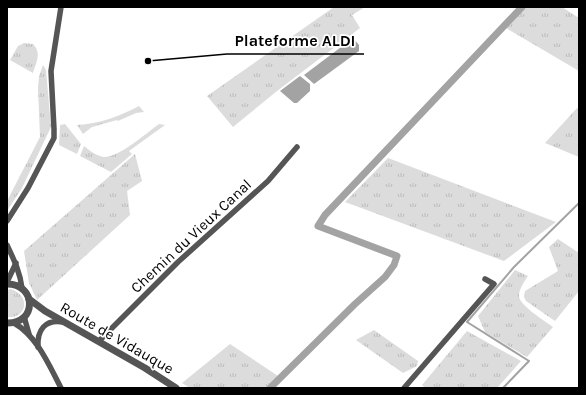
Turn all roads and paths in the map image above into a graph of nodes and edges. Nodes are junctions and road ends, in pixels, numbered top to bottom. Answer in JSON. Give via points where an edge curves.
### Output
{"nodes":[{"id":1,"x":61,"y":7,"type":"edge"},
{"id":2,"x":297,"y":147,"type":"dead end"},
{"id":3,"x":7,"y":222,"type":"edge"},
{"id":4,"x":7,"y":246,"type":"edge"},
{"id":5,"x":16,"y":262,"type":"junction"},
{"id":6,"x":485,"y":280,"type":"dead end"},
{"id":7,"x":7,"y":283,"type":"edge"},
{"id":8,"x":22,"y":288,"type":"junction"},
{"id":9,"x":29,"y":299,"type":"junction"},
{"id":10,"x":45,"y":311,"type":"junction"},
{"id":11,"x":26,"y":315,"type":"junction"},
{"id":12,"x":9,"y":323,"type":"edge"},
{"id":13,"x":66,"y":323,"type":"junction"},
{"id":14,"x":29,"y":334,"type":"junction"},
{"id":15,"x":99,"y":341,"type":"junction"},
{"id":16,"x":38,"y":347,"type":"junction"},
{"id":17,"x":61,"y":388,"type":"edge"},
{"id":18,"x":176,"y":388,"type":"edge"},
{"id":19,"x":404,"y":388,"type":"edge"}],
"edges":[{"from":1,"to":3,"type":"street","via":[[51,70],[54,138]]},
{"from":2,"to":15,"type":"street","name":"Chemin du Vieux Canal","via":[[268,181],[178,262]]},
{"from":4,"to":5,"type":"street"},
{"from":5,"to":7,"type":"street"},
{"from":5,"to":8,"type":"street"},
{"from":6,"to":19,"type":"street","via":[[494,284]]},
{"from":7,"to":8,"type":"street"},
{"from":8,"to":9,"type":"street"},
{"from":9,"to":10,"type":"street","name":"Route de Vidauque"},
{"from":9,"to":11,"type":"street"},
{"from":10,"to":11,"type":"street","name":"Route de Vidauque"},
{"from":10,"to":13,"type":"street","name":"Route de Vidauque"},
{"from":11,"to":12,"type":"street"},
{"from":11,"to":14,"type":"street"},
{"from":12,"to":14,"type":"street","via":[[21,327]]},
{"from":13,"to":15,"type":"street","name":"Route de Vidauque"},
{"from":13,"to":16,"type":"street","via":[[53,322],[43,326],[37,340]]},
{"from":14,"to":16,"type":"street"},
{"from":15,"to":18,"type":"street","name":"Route de Vidauque"},
{"from":16,"to":17,"type":"street"}]}
